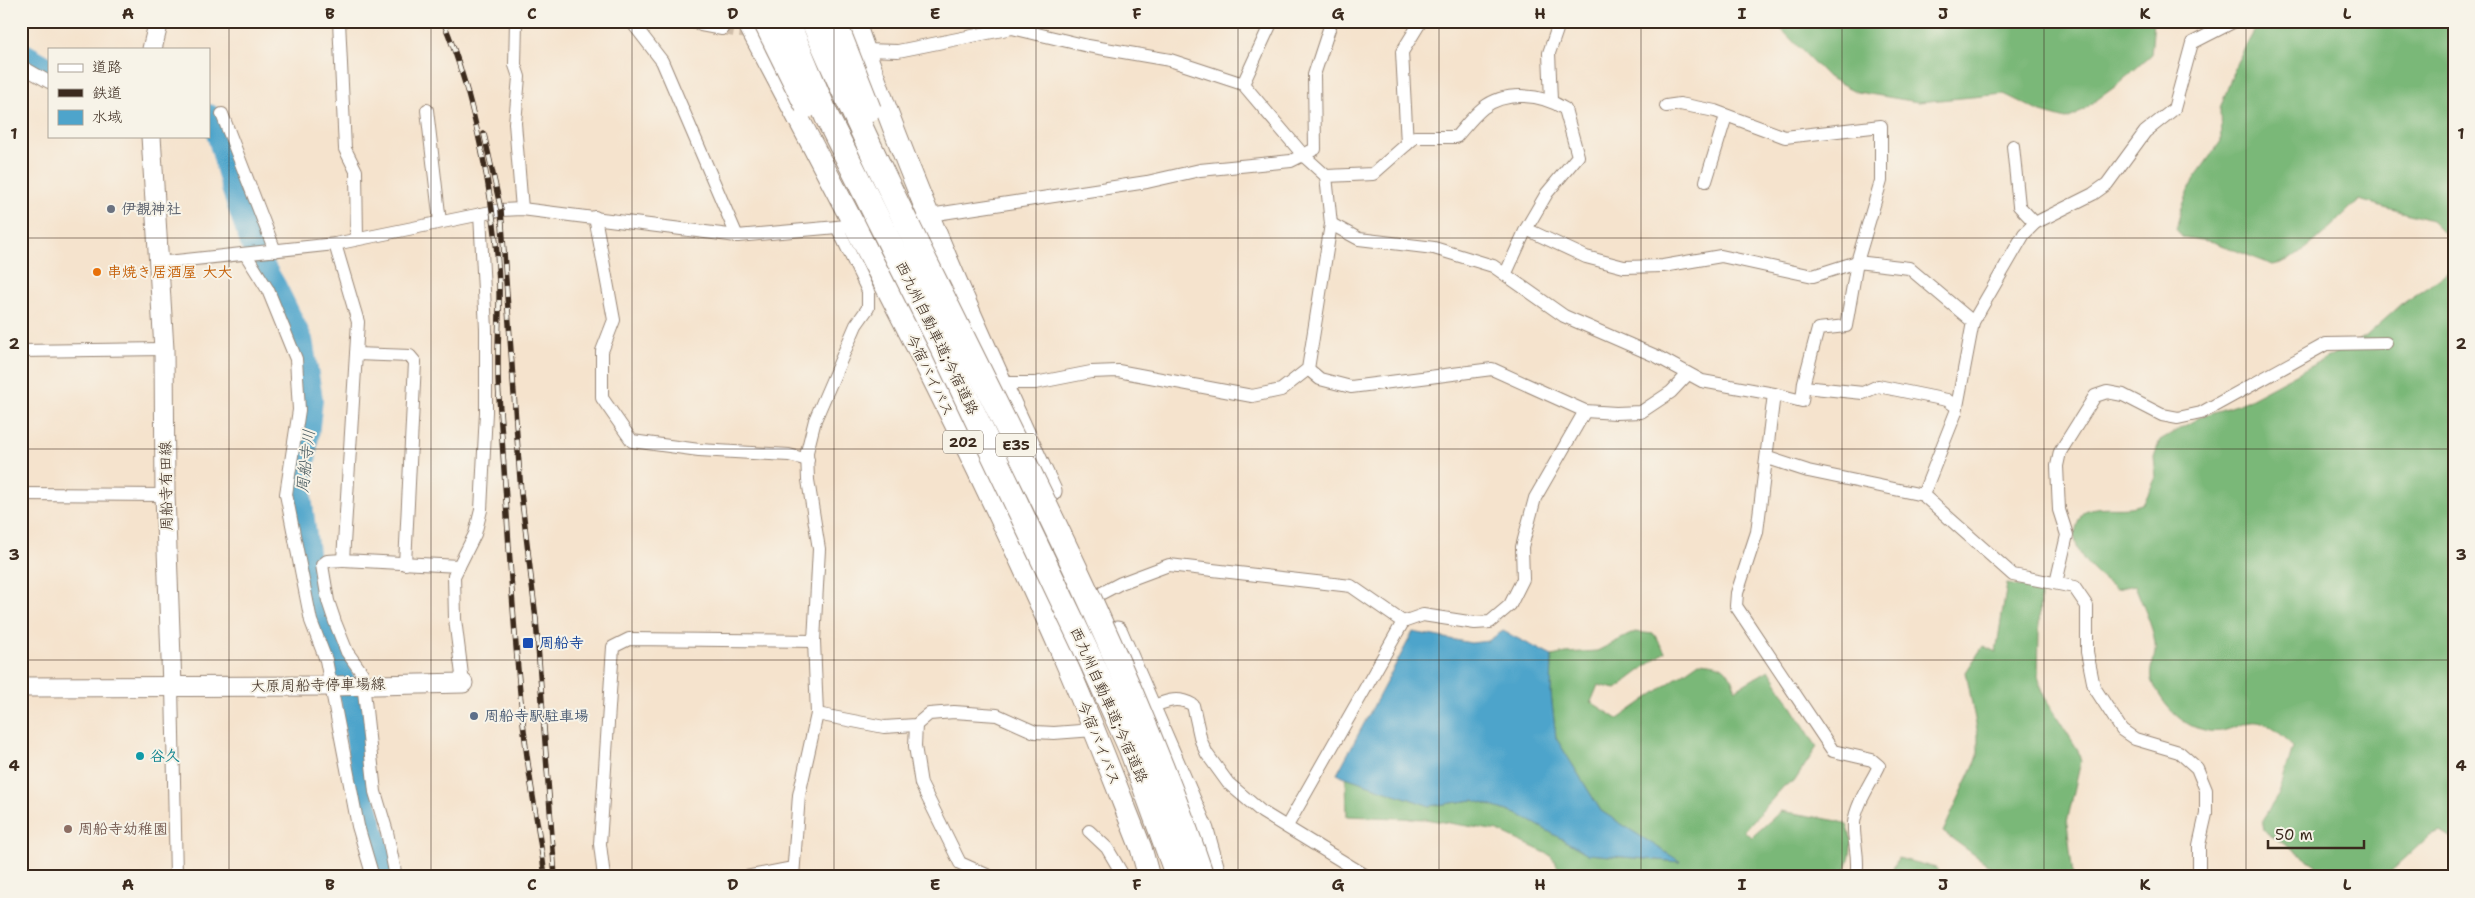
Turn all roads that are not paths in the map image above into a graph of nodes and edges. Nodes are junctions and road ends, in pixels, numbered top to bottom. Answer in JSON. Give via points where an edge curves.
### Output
{"nodes":[{"id":1,"x":159,"y":21,"type":"edge"},
{"id":2,"x":339,"y":21,"type":"edge"},
{"id":3,"x":516,"y":21,"type":"edge"},
{"id":4,"x":631,"y":21,"type":"edge"},
{"id":5,"x":694,"y":21,"type":"edge"},
{"id":6,"x":747,"y":21,"type":"edge"},
{"id":7,"x":765,"y":21,"type":"edge"},
{"id":8,"x":787,"y":21,"type":"edge"},
{"id":9,"x":813,"y":21,"type":"edge"},
{"id":10,"x":834,"y":21,"type":"edge"},
{"id":11,"x":854,"y":21,"type":"edge"},
{"id":12,"x":1272,"y":21,"type":"edge"},
{"id":13,"x":1327,"y":21,"type":"edge"},
{"id":14,"x":1422,"y":21,"type":"edge"},
{"id":15,"x":1560,"y":21,"type":"edge"},
{"id":16,"x":2235,"y":21,"type":"edge"},
{"id":17,"x":1012,"y":25,"type":"edge"},
{"id":18,"x":719,"y":26,"type":"tunnel mouth"},
{"id":19,"x":152,"y":48,"type":"edge"},
{"id":20,"x":864,"y":50,"type":"junction"},
{"id":21,"x":21,"y":66,"type":"edge"},
{"id":22,"x":48,"y":81,"type":"edge"},
{"id":23,"x":1243,"y":84,"type":"junction"},
{"id":24,"x":1551,"y":100,"type":"junction"},
{"id":25,"x":1666,"y":106,"type":"dead end"},
{"id":26,"x":427,"y":110,"type":"dead end"},
{"id":27,"x":222,"y":114,"type":"dead end"},
{"id":28,"x":1726,"y":116,"type":"junction"},
{"id":29,"x":151,"y":138,"type":"edge"},
{"id":30,"x":1407,"y":144,"type":"junction"},
{"id":31,"x":2013,"y":146,"type":"dead end"},
{"id":32,"x":1304,"y":156,"type":"junction"},
{"id":33,"x":1326,"y":176,"type":"junction"},
{"id":34,"x":1706,"y":181,"type":"dead end"},
{"id":35,"x":522,"y":209,"type":"junction"},
{"id":36,"x":480,"y":214,"type":"junction"},
{"id":37,"x":929,"y":215,"type":"junction"},
{"id":38,"x":595,"y":217,"type":"junction"},
{"id":39,"x":440,"y":222,"type":"junction"},
{"id":40,"x":2035,"y":223,"type":"junction"},
{"id":41,"x":1331,"y":224,"type":"junction"},
{"id":42,"x":846,"y":225,"type":"junction"},
{"id":43,"x":1526,"y":229,"type":"junction"},
{"id":44,"x":883,"y":231,"type":"junction"},
{"id":45,"x":737,"y":236,"type":"junction"},
{"id":46,"x":357,"y":239,"type":"junction"},
{"id":47,"x":335,"y":244,"type":"junction"},
{"id":48,"x":271,"y":251,"type":"junction"},
{"id":49,"x":246,"y":255,"type":"junction"},
{"id":50,"x":1857,"y":262,"type":"junction"},
{"id":51,"x":158,"y":263,"type":"junction"},
{"id":52,"x":1506,"y":273,"type":"junction"},
{"id":53,"x":1973,"y":322,"type":"junction"},
{"id":54,"x":2386,"y":343,"type":"dead end"},
{"id":55,"x":164,"y":349,"type":"junction"},
{"id":56,"x":21,"y":351,"type":"edge"},
{"id":57,"x":356,"y":354,"type":"junction"},
{"id":58,"x":1308,"y":369,"type":"junction"},
{"id":59,"x":1688,"y":374,"type":"junction"},
{"id":60,"x":1804,"y":387,"type":"junction"},
{"id":61,"x":997,"y":391,"type":"junction"},
{"id":62,"x":1774,"y":394,"type":"junction"},
{"id":63,"x":1957,"y":407,"type":"junction"},
{"id":64,"x":1585,"y":411,"type":"junction"},
{"id":65,"x":1768,"y":458,"type":"junction"},
{"id":66,"x":808,"y":460,"type":"junction"},
{"id":67,"x":21,"y":494,"type":"edge"},
{"id":68,"x":1923,"y":495,"type":"junction"},
{"id":69,"x":165,"y":496,"type":"junction"},
{"id":70,"x":343,"y":560,"type":"junction"},
{"id":71,"x":405,"y":564,"type":"junction"},
{"id":72,"x":459,"y":566,"type":"junction"},
{"id":73,"x":2056,"y":583,"type":"junction"},
{"id":74,"x":1100,"y":594,"type":"junction"},
{"id":75,"x":1404,"y":622,"type":"junction"},
{"id":76,"x":814,"y":641,"type":"junction"},
{"id":77,"x":463,"y":683,"type":"joint"},
{"id":78,"x":362,"y":685,"type":"junction"},
{"id":79,"x":172,"y":686,"type":"junction"},
{"id":80,"x":335,"y":686,"type":"junction"},
{"id":81,"x":21,"y":687,"type":"edge"},
{"id":82,"x":1151,"y":707,"type":"junction"},
{"id":83,"x":817,"y":714,"type":"junction"},
{"id":84,"x":916,"y":725,"type":"junction"},
{"id":85,"x":1094,"y":730,"type":"junction"},
{"id":86,"x":1287,"y":826,"type":"junction"},
{"id":87,"x":1089,"y":831,"type":"dead end"},
{"id":88,"x":793,"y":872,"type":"edge"},
{"id":89,"x":176,"y":877,"type":"edge"},
{"id":90,"x":373,"y":877,"type":"edge"},
{"id":91,"x":396,"y":877,"type":"edge"},
{"id":92,"x":604,"y":877,"type":"edge"},
{"id":93,"x":746,"y":877,"type":"edge"},
{"id":94,"x":991,"y":877,"type":"edge"},
{"id":95,"x":1124,"y":877,"type":"edge"},
{"id":96,"x":1149,"y":877,"type":"edge"},
{"id":97,"x":1178,"y":877,"type":"edge"},
{"id":98,"x":1202,"y":877,"type":"edge"},
{"id":99,"x":1216,"y":877,"type":"edge"},
{"id":100,"x":1368,"y":877,"type":"edge"},
{"id":101,"x":1856,"y":877,"type":"edge"},
{"id":102,"x":2199,"y":877,"type":"edge"}],
"edges":[{"from":1,"to":19,"type":"main road"},
{"from":2,"to":46,"type":"street","via":[[345,150],[356,171]]},
{"from":3,"to":35,"type":"street","via":[[514,65],[519,77],[515,123]]},
{"from":4,"to":45,"type":"street","via":[[662,61]]},
{"from":5,"to":18,"type":"street","via":[[701,25]]},
{"from":6,"to":42,"type":"highway","name":"今宿バイパス","number":"202"},
{"from":7,"to":44,"type":"highway","bridge":true,"via":[[810,113]]},
{"from":8,"to":44,"type":"highway","name":"西九州自動車道;今宿道路","number":"E35","bridge":true,"via":[[827,117]]},
{"from":9,"to":61,"type":"highway","name":"西九州自動車道;今宿道路","number":"E35","bridge":true,"via":[[850,108]]},
{"from":10,"to":61,"type":"highway","bridge":true,"via":[[865,102],[913,209],[975,333]]},
{"from":11,"to":20,"type":"highway"},
{"from":12,"to":23,"type":"street"},
{"from":13,"to":32,"type":"street","via":[[1331,23],[1314,75],[1315,149]]},
{"from":14,"to":30,"type":"street","via":[[1402,52]]},
{"from":15,"to":24,"type":"street","via":[[1549,53]]},
{"from":16,"to":40,"type":"street","via":[[2192,43],[2174,109],[2145,132],[2107,184]]},
{"from":17,"to":20,"type":"street","via":[[898,51]]},
{"from":17,"to":23,"type":"street","via":[[1088,46],[1170,60]]},
{"from":20,"to":37,"type":"highway"},
{"from":21,"to":22,"type":"street"},
{"from":23,"to":32,"type":"street"},
{"from":24,"to":30,"type":"street","via":[[1504,98],[1483,108],[1456,137],[1415,136]]},
{"from":24,"to":43,"type":"street","via":[[1565,108],[1578,156],[1547,193]]},
{"from":25,"to":28,"type":"street","via":[[1680,104]]},
{"from":26,"to":39,"type":"street"},
{"from":27,"to":48,"type":"street"},
{"from":28,"to":34,"type":"street"},
{"from":28,"to":50,"type":"street","via":[[1785,137],[1881,126],[1880,181]]},
{"from":29,"to":51,"type":"main road","name":"周船寺有田線"},
{"from":30,"to":33,"type":"street","via":[[1373,174]]},
{"from":31,"to":40,"type":"street","via":[[2019,206]]},
{"from":32,"to":33,"type":"street"},
{"from":32,"to":37,"type":"street","via":[[1291,161],[1200,170],[1147,182]]},
{"from":33,"to":41,"type":"street"},
{"from":35,"to":36,"type":"street"},
{"from":35,"to":38,"type":"street"},
{"from":36,"to":39,"type":"street"},
{"from":36,"to":72,"type":"street","via":[[486,328],[481,510],[475,534]]},
{"from":37,"to":42,"type":"street"},
{"from":37,"to":61,"type":"highway"},
{"from":38,"to":45,"type":"street"},
{"from":38,"to":66,"type":"street","via":[[614,320],[602,352],[602,398],[632,441],[699,450],[789,455]]},
{"from":39,"to":46,"type":"street"},
{"from":40,"to":53,"type":"street","via":[[2024,234]]},
{"from":41,"to":52,"type":"street","via":[[1359,239],[1434,248],[1464,255]]},
{"from":41,"to":58,"type":"street"},
{"from":42,"to":45,"type":"street"},
{"from":42,"to":66,"type":"street","via":[[868,291],[868,308],[856,325],[815,420]]},
{"from":42,"to":85,"type":"highway","name":"今宿バイパス","number":"202","via":[[989,493],[1066,660]]},
{"from":43,"to":50,"type":"street","via":[[1586,257],[1624,267],[1663,266],[1721,256],[1813,276]]},
{"from":43,"to":52,"type":"street"},
{"from":44,"to":97,"type":"highway","name":"西九州自動車道;今宿道路","number":"E35","bridge":true,"via":[[944,351],[1101,682],[1131,749]]},
{"from":46,"to":47,"type":"street"},
{"from":47,"to":48,"type":"street"},
{"from":47,"to":57,"type":"street","via":[[358,322]]},
{"from":48,"to":49,"type":"street"},
{"from":49,"to":51,"type":"street"},
{"from":49,"to":80,"type":"street","via":[[268,290],[296,359],[299,410],[286,494],[311,621]]},
{"from":50,"to":53,"type":"street","via":[[1909,268]]},
{"from":50,"to":60,"type":"street","via":[[1846,326],[1818,329]]},
{"from":51,"to":55,"type":"main road","name":"周船寺有田線"},
{"from":52,"to":59,"type":"street","via":[[1564,316],[1658,357]]},
{"from":53,"to":63,"type":"street"},
{"from":54,"to":73,"type":"street","via":[[2326,344],[2201,413],[2178,418],[2162,416],[2122,395],[2107,392],[2095,396],[2060,452],[2056,466],[2059,510],[2067,535]]},
{"from":55,"to":56,"type":"street"},
{"from":55,"to":69,"type":"main road","name":"周船寺有田線"},
{"from":57,"to":70,"type":"street"},
{"from":57,"to":71,"type":"street","via":[[398,354],[410,356],[415,362]]},
{"from":58,"to":61,"type":"street","via":[[1281,390],[1252,396],[1118,371],[1091,372]]},
{"from":58,"to":64,"type":"street","via":[[1320,379],[1351,387],[1492,369]]},
{"from":59,"to":62,"type":"street","via":[[1702,381]]},
{"from":59,"to":64,"type":"street","via":[[1671,392],[1641,412]]},
{"from":60,"to":62,"type":"street","via":[[1802,400]]},
{"from":60,"to":63,"type":"street","via":[[1863,393],[1878,386],[1947,400]]},
{"from":61,"to":74,"type":"highway"},
{"from":61,"to":98,"type":"highway","name":"西九州自動車道;今宿道路","number":"E35","bridge":true,"via":[[1152,740]]},
{"from":62,"to":65,"type":"street"},
{"from":63,"to":68,"type":"street"},
{"from":64,"to":75,"type":"street","via":[[1536,498],[1522,547],[1523,579],[1510,604],[1490,622],[1475,623],[1423,615]]},
{"from":65,"to":68,"type":"street","via":[[1808,471]]},
{"from":65,"to":101,"type":"street","via":[[1757,532],[1736,606],[1832,751],[1872,760],[1879,766],[1854,822],[1859,862]]},
{"from":66,"to":76,"type":"street","via":[[819,549]]},
{"from":67,"to":69,"type":"street"},
{"from":68,"to":73,"type":"street","via":[[2013,575]]},
{"from":69,"to":79,"type":"main road","name":"周船寺有田線"},
{"from":70,"to":71,"type":"street"},
{"from":70,"to":78,"type":"street","via":[[327,561],[322,565],[323,577],[338,629],[362,673]]},
{"from":71,"to":72,"type":"street"},
{"from":72,"to":77,"type":"street","via":[[454,576],[454,619]]},
{"from":73,"to":102,"type":"street","via":[[2074,587],[2087,606],[2088,652],[2094,687],[2122,730],[2135,739],[2179,752],[2198,768],[2206,790],[2206,814],[2199,845]]},
{"from":74,"to":75,"type":"street","via":[[1169,565],[1351,586]]},
{"from":74,"to":82,"type":"highway"},
{"from":75,"to":86,"type":"street"},
{"from":76,"to":83,"type":"street"},
{"from":76,"to":92,"type":"street","via":[[629,639],[613,647],[600,844]]},
{"from":77,"to":78,"type":"main road","name":"大原周船寺停車場線"},
{"from":78,"to":80,"type":"main road","name":"大原周船寺停車場線"},
{"from":78,"to":91,"type":"street","via":[[375,792]]},
{"from":79,"to":80,"type":"main road","name":"大原周船寺停車場線"},
{"from":79,"to":81,"type":"main road"},
{"from":79,"to":89,"type":"street"},
{"from":80,"to":90,"type":"street","via":[[358,826]]},
{"from":82,"to":86,"type":"street","via":[[1171,699],[1192,705],[1204,748],[1223,776],[1262,812]]},
{"from":82,"to":99,"type":"highway","via":[[1203,830]]},
{"from":83,"to":84,"type":"street","via":[[884,727]]},
{"from":83,"to":88,"type":"street","via":[[798,795]]},
{"from":84,"to":85,"type":"street","via":[[929,714],[954,712],[997,715],[1034,732]]},
{"from":84,"to":94,"type":"street","via":[[915,746],[921,784],[960,863]]},
{"from":85,"to":96,"type":"highway","name":"今宿バイパス","number":"202","via":[[1141,848]]},
{"from":86,"to":100,"type":"street"},
{"from":87,"to":95,"type":"street","via":[[1107,848]]},
{"from":88,"to":93,"type":"street"}]}
